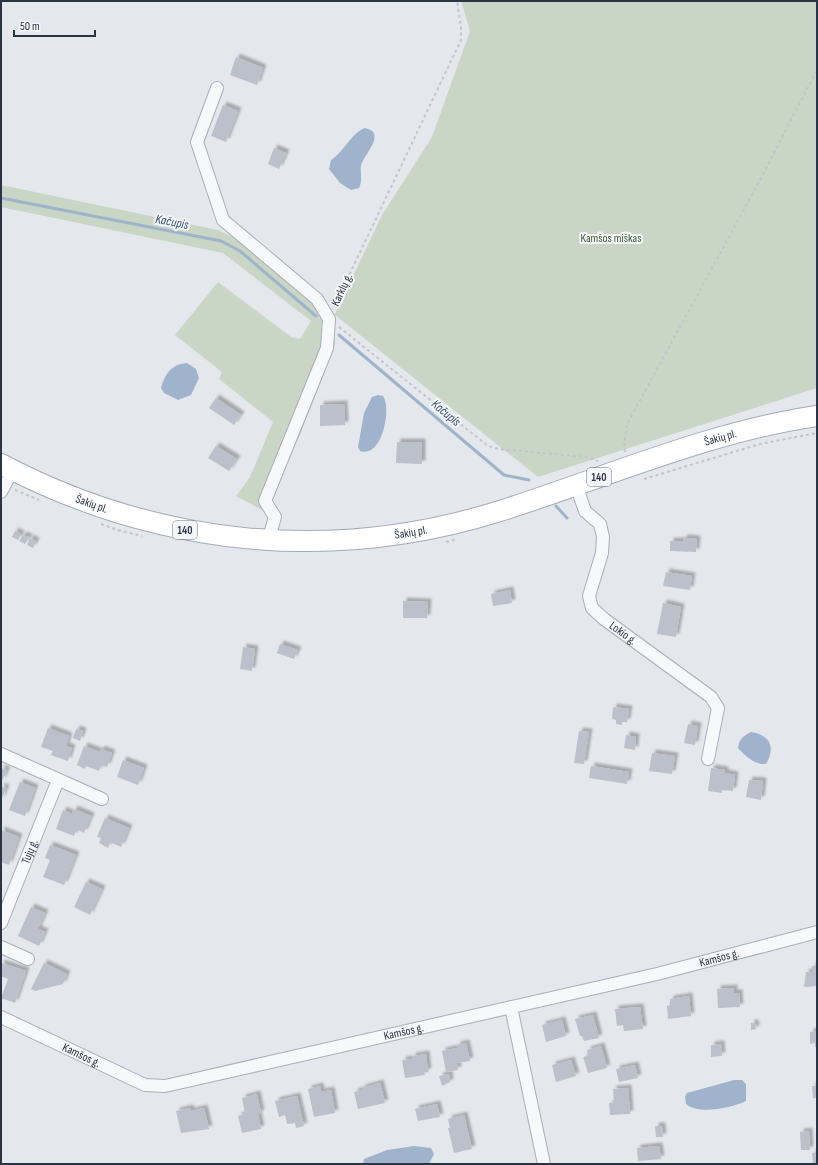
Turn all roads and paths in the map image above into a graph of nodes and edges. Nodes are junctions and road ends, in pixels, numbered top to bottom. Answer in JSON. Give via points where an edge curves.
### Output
{"nodes":[{"id":1,"x":457,"y":1,"type":"edge"},
{"id":2,"x":816,"y":1,"type":"edge"},
{"id":3,"x":817,"y":4,"type":"edge"},
{"id":4,"x":817,"y":70,"type":"edge"},
{"id":5,"x":217,"y":88,"type":"dead end"},
{"id":6,"x":329,"y":319,"type":"junction"},
{"id":7,"x":817,"y":416,"type":"edge"},
{"id":8,"x":817,"y":433,"type":"edge"},
{"id":9,"x":634,"y":473,"type":"junction"},
{"id":10,"x":608,"y":474,"type":"junction"},
{"id":11,"x":5,"y":478,"type":"edge"},
{"id":12,"x":576,"y":485,"type":"junction"},
{"id":13,"x":41,"y":500,"type":"dead end"},
{"id":14,"x":99,"y":523,"type":"dead end"},
{"id":15,"x":144,"y":536,"type":"dead end"},
{"id":16,"x":460,"y":538,"type":"dead end"},
{"id":17,"x":268,"y":541,"type":"junction"},
{"id":18,"x":444,"y":542,"type":"dead end"},
{"id":19,"x":1,"y":754,"type":"edge"},
{"id":20,"x":708,"y":759,"type":"dead end"},
{"id":21,"x":58,"y":780,"type":"junction"},
{"id":22,"x":102,"y":799,"type":"dead end"},
{"id":23,"x":1,"y":923,"type":"edge"},
{"id":24,"x":817,"y":932,"type":"edge"},
{"id":25,"x":1,"y":946,"type":"edge"},
{"id":26,"x":28,"y":959,"type":"dead end"},
{"id":27,"x":511,"y":1007,"type":"junction"},
{"id":28,"x":1,"y":1017,"type":"edge"},
{"id":29,"x":544,"y":1164,"type":"edge"}],
"edges":[{"from":1,"to":6,"type":"path","name":"Karklų g.","via":[[461,40]]},
{"from":2,"to":3,"type":"path"},
{"from":4,"to":9,"type":"path","via":[[627,424],[624,447]]},
{"from":5,"to":6,"type":"street","via":[[197,142],[223,220],[317,298]]},
{"from":6,"to":10,"type":"path","name":"Karklų g.","via":[[488,446],[586,457],[598,460]]},
{"from":6,"to":17,"type":"street","via":[[327,348],[265,501],[275,517]]},
{"from":7,"to":9,"type":"main road","name":"Šakių pl.","number":"140","via":[[762,426],[718,438]]},
{"from":8,"to":9,"type":"path"},
{"from":9,"to":10,"type":"main road","name":"Šakių pl.","number":"140"},
{"from":10,"to":12,"type":"main road","name":"Šakių pl.","number":"140"},
{"from":11,"to":13,"type":"path"},
{"from":11,"to":17,"type":"main road","name":"Šakių pl.","number":"140","via":[[141,520],[188,530]]},
{"from":12,"to":17,"type":"main road","name":"Šakių pl.","number":"140","via":[[449,525],[338,540]]},
{"from":12,"to":20,"type":"street","name":"Lokio g.","via":[[585,511],[600,524],[603,537],[602,553],[589,596],[592,608],[712,697],[718,708]]},
{"from":14,"to":15,"type":"path"},
{"from":16,"to":18,"type":"path"},
{"from":19,"to":21,"type":"street"},
{"from":21,"to":22,"type":"street"},
{"from":21,"to":23,"type":"street","name":"Tujų g."},
{"from":24,"to":27,"type":"street","name":"Kamšos g.","via":[[690,966]]},
{"from":25,"to":26,"type":"street"},
{"from":27,"to":28,"type":"street","name":"Kamšos g.","via":[[165,1086],[145,1086]]},
{"from":27,"to":29,"type":"street"}]}
